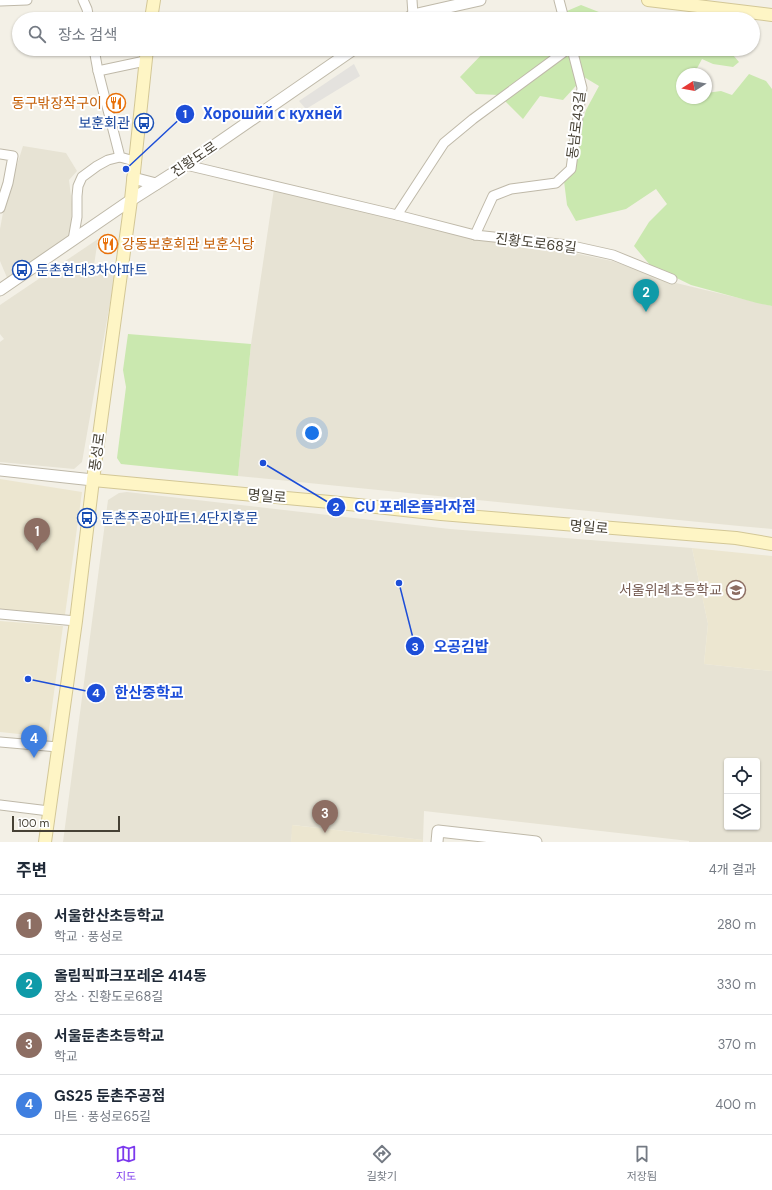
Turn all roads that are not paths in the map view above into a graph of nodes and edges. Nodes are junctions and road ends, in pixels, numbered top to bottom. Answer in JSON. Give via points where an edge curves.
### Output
{"nodes":[{"id":1,"x":0,"y":0,"type":"edge"},
{"id":2,"x":27,"y":0,"type":"edge"},
{"id":3,"x":83,"y":0,"type":"edge"},
{"id":4,"x":154,"y":0,"type":"edge"},
{"id":5,"x":412,"y":0,"type":"edge"},
{"id":6,"x":480,"y":0,"type":"edge"},
{"id":7,"x":560,"y":0,"type":"edge"},
{"id":8,"x":648,"y":0,"type":"edge"},
{"id":9,"x":723,"y":4,"type":"edge"},
{"id":10,"x":87,"y":12,"type":"edge"},
{"id":11,"x":152,"y":12,"type":"edge"},
{"id":12,"x":411,"y":12,"type":"edge"},
{"id":13,"x":431,"y":12,"type":"edge"},
{"id":14,"x":563,"y":12,"type":"edge"},
{"id":15,"x":759,"y":12,"type":"edge"},
{"id":16,"x":760,"y":12,"type":"edge"},
{"id":17,"x":772,"y":15,"type":"edge"},
{"id":18,"x":95,"y":56,"type":"edge"},
{"id":19,"x":146,"y":56,"type":"edge"},
{"id":20,"x":344,"y":56,"type":"edge"},
{"id":21,"x":558,"y":56,"type":"edge"},
{"id":22,"x":574,"y":56,"type":"edge"},
{"id":23,"x":145,"y":62,"type":"junction"},
{"id":24,"x":98,"y":71,"type":"junction"},
{"id":25,"x":0,"y":154,"type":"edge"},
{"id":26,"x":120,"y":157,"type":"junction"},
{"id":27,"x":134,"y":161,"type":"junction"},
{"id":28,"x":186,"y":165,"type":"junction"},
{"id":29,"x":133,"y":178,"type":"junction"},
{"id":30,"x":4,"y":182,"type":"edge"},
{"id":31,"x":156,"y":184,"type":"junction"},
{"id":32,"x":131,"y":200,"type":"junction"},
{"id":33,"x":0,"y":208,"type":"edge"},
{"id":34,"x":397,"y":215,"type":"junction"},
{"id":35,"x":475,"y":235,"type":"junction"},
{"id":36,"x":73,"y":240,"type":"junction"},
{"id":37,"x":672,"y":280,"type":"dead end"},
{"id":38,"x":0,"y":287,"type":"edge"},
{"id":39,"x":0,"y":470,"type":"edge"},
{"id":40,"x":94,"y":480,"type":"junction"},
{"id":41,"x":772,"y":544,"type":"edge"},
{"id":42,"x":0,"y":614,"type":"edge"},
{"id":43,"x":76,"y":621,"type":"junction"},
{"id":44,"x":0,"y":742,"type":"edge"},
{"id":45,"x":58,"y":747,"type":"junction"},
{"id":46,"x":0,"y":805,"type":"edge"},
{"id":47,"x":49,"y":811,"type":"junction"},
{"id":48,"x":438,"y":836,"type":"edge"},
{"id":49,"x":45,"y":842,"type":"edge"},
{"id":50,"x":536,"y":842,"type":"edge"}],
"edges":[{"from":1,"to":2,"type":"street"},
{"from":3,"to":10,"type":"street"},
{"from":4,"to":11,"type":"main road"},
{"from":5,"to":12,"type":"street"},
{"from":6,"to":13,"type":"street"},
{"from":7,"to":14,"type":"street"},
{"from":8,"to":9,"type":"main road"},
{"from":9,"to":15,"type":"main road"},
{"from":16,"to":17,"type":"main road"},
{"from":18,"to":24,"type":"street"},
{"from":19,"to":23,"type":"main road","name":"풍성로"},
{"from":20,"to":28,"type":"street","name":"진황도로"},
{"from":21,"to":34,"type":"street","via":[[444,143]]},
{"from":22,"to":35,"type":"street","name":"동남로43길","via":[[582,88],[570,169],[556,183],[511,189],[493,196]]},
{"from":23,"to":24,"type":"street"},
{"from":23,"to":27,"type":"main road","name":"풍성로"},
{"from":24,"to":26,"type":"street"},
{"from":25,"to":30,"type":"street","via":[[13,156],[12,169]]},
{"from":26,"to":27,"type":"street"},
{"from":26,"to":36,"type":"street","via":[[108,160],[82,177],[77,191],[77,217]]},
{"from":27,"to":29,"type":"main road","name":"풍성로"},
{"from":28,"to":31,"type":"street","name":"진황도로"},
{"from":28,"to":34,"type":"street","name":"진황도로68길"},
{"from":29,"to":31,"type":"street"},
{"from":29,"to":32,"type":"main road","name":"풍성로"},
{"from":30,"to":33,"type":"street"},
{"from":31,"to":32,"type":"street","name":"진황도로"},
{"from":32,"to":36,"type":"street","name":"진황도로"},
{"from":32,"to":40,"type":"main road","name":"풍성로"},
{"from":34,"to":35,"type":"street","name":"진황도로68길"},
{"from":35,"to":37,"type":"street","name":"진황도로68길","via":[[568,245],[613,255]]},
{"from":36,"to":38,"type":"street","name":"진황도로"},
{"from":39,"to":40,"type":"street","name":"명일로"},
{"from":40,"to":41,"type":"main road","name":"명일로","via":[[441,514],[736,538]]},
{"from":40,"to":43,"type":"main road","name":"풍성로"},
{"from":42,"to":43,"type":"street"},
{"from":43,"to":45,"type":"main road","name":"풍성로"},
{"from":44,"to":45,"type":"street"},
{"from":45,"to":47,"type":"main road","name":"풍성로"},
{"from":46,"to":47,"type":"street"},
{"from":47,"to":49,"type":"main road","name":"풍성로"},
{"from":48,"to":50,"type":"street"}]}
